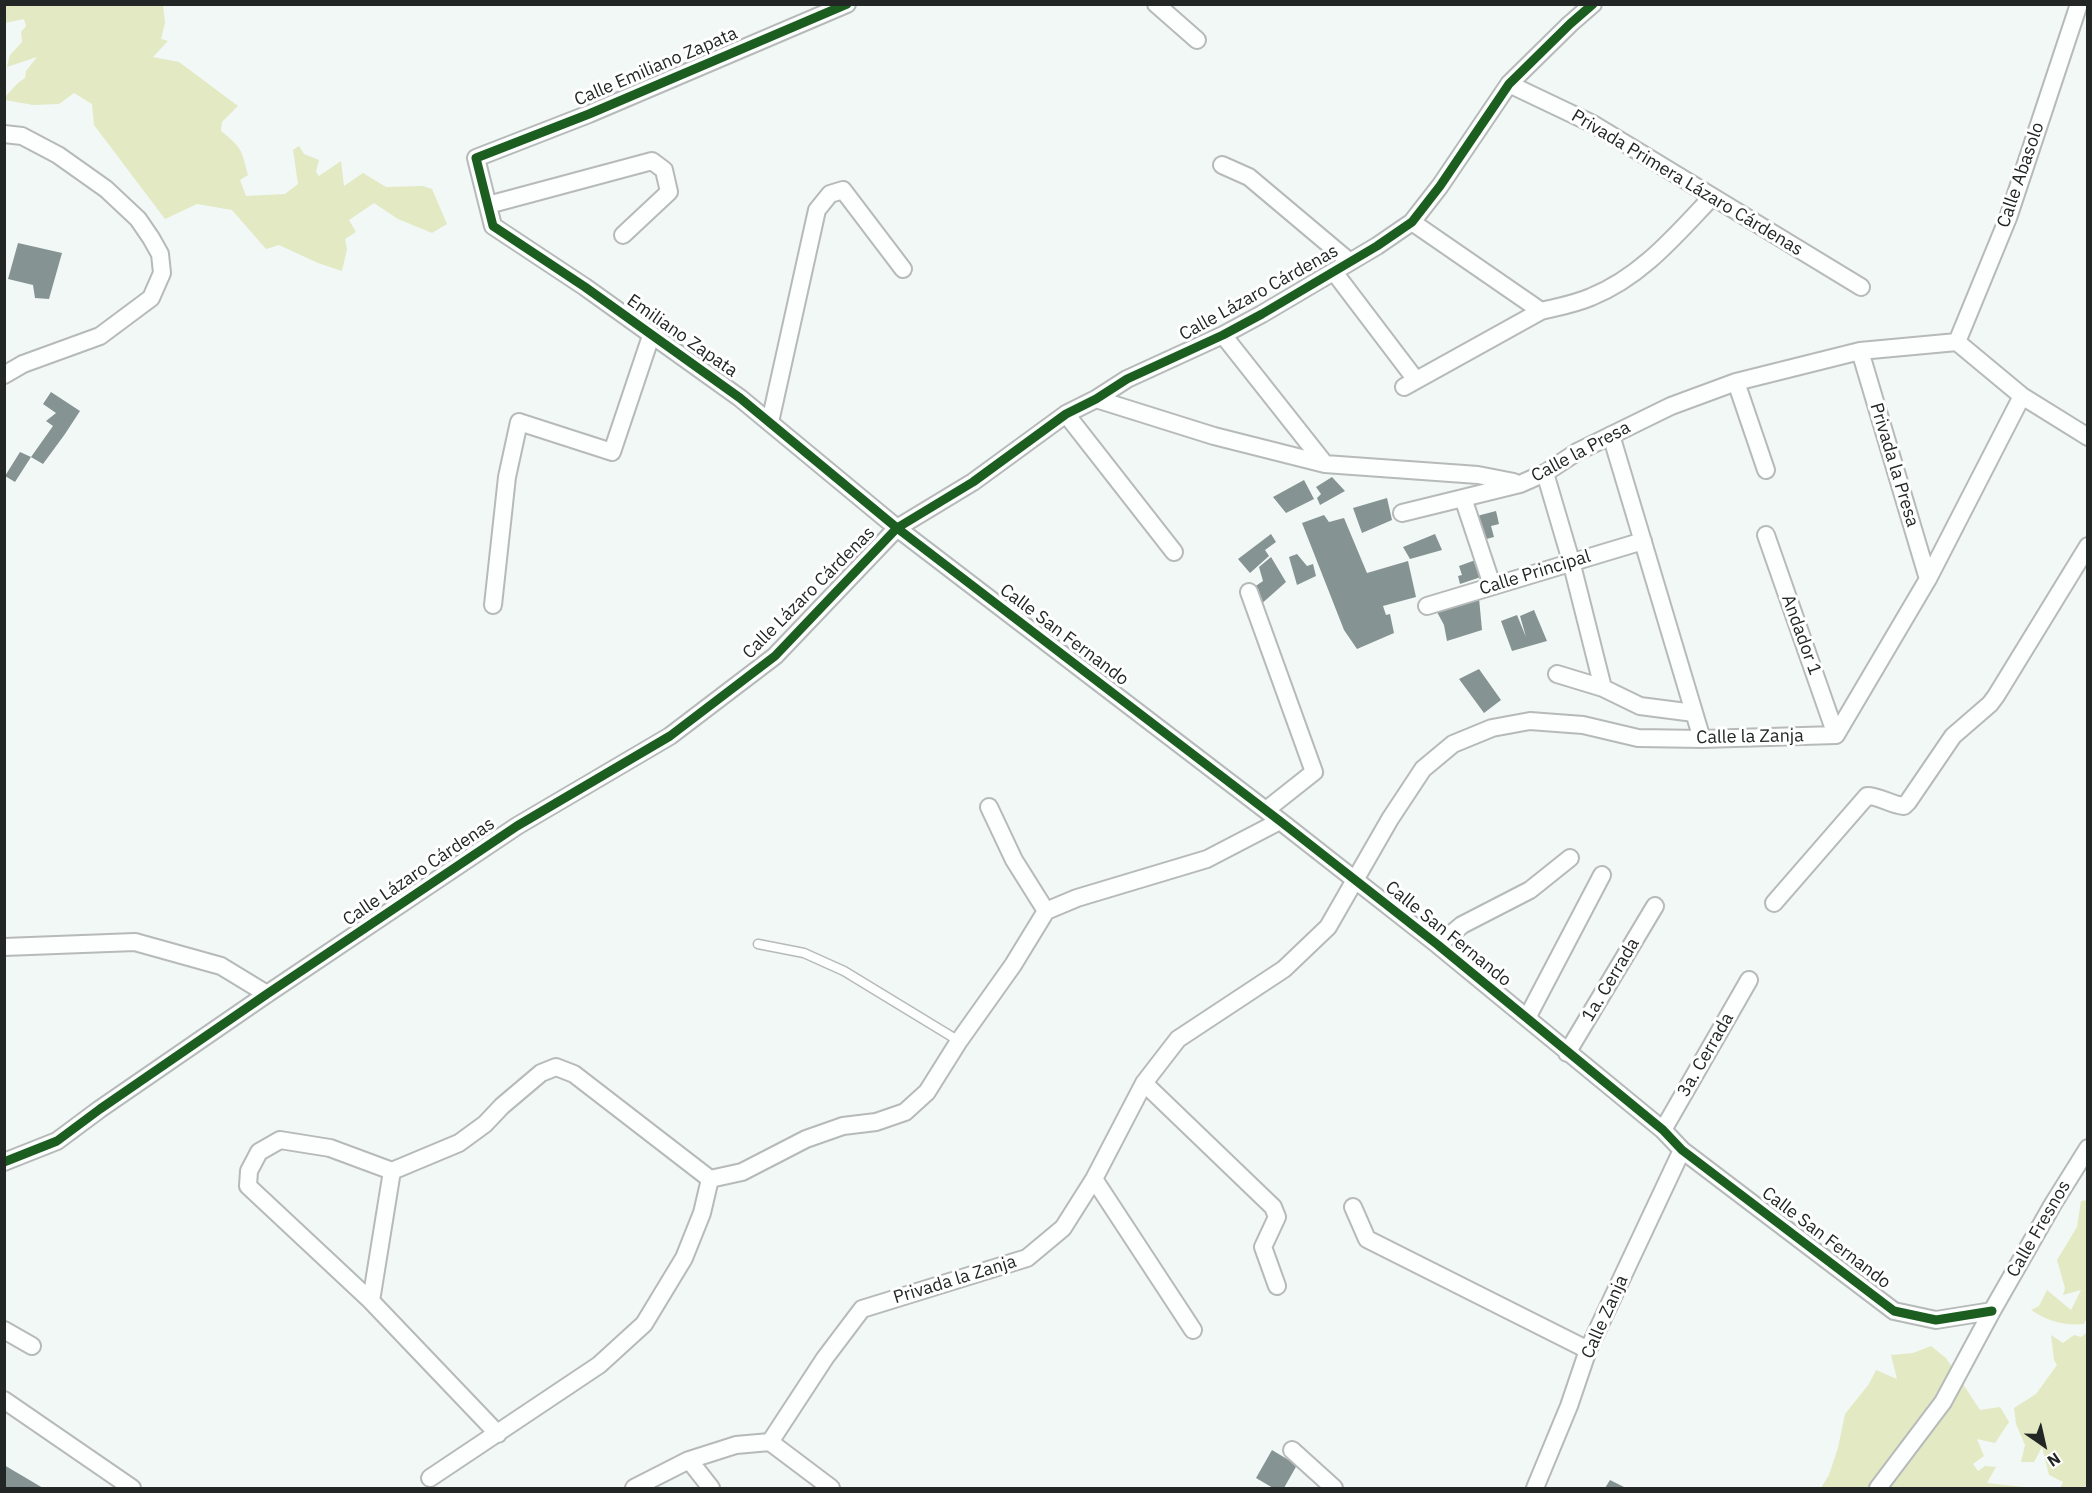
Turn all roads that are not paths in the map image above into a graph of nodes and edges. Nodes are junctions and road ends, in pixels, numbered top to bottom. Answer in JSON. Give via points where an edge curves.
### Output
{"nodes":[{"id":1,"x":847,"y":4,"type":"edge"},
{"id":2,"x":1156,"y":4,"type":"edge"},
{"id":3,"x":1593,"y":4,"type":"edge"},
{"id":4,"x":2079,"y":4,"type":"edge"},
{"id":5,"x":1197,"y":40,"type":"dead end"},
{"id":6,"x":1509,"y":84,"type":"junction"},
{"id":7,"x":4,"y":134,"type":"edge"},
{"id":8,"x":476,"y":158,"type":"joint"},
{"id":9,"x":1222,"y":165,"type":"dead end"},
{"id":10,"x":1712,"y":197,"type":"junction"},
{"id":11,"x":488,"y":205,"type":"junction"},
{"id":12,"x":1412,"y":222,"type":"junction"},
{"id":13,"x":623,"y":235,"type":"dead end"},
{"id":14,"x":1350,"y":262,"type":"junction"},
{"id":15,"x":903,"y":269,"type":"dead end"},
{"id":16,"x":1334,"y":272,"type":"junction"},
{"id":17,"x":1861,"y":287,"type":"dead end"},
{"id":18,"x":1541,"y":311,"type":"junction"},
{"id":19,"x":1223,"y":335,"type":"junction"},
{"id":20,"x":651,"y":336,"type":"junction"},
{"id":21,"x":1957,"y":342,"type":"junction"},
{"id":22,"x":1860,"y":351,"type":"junction"},
{"id":23,"x":4,"y":375,"type":"edge"},
{"id":24,"x":1736,"y":381,"type":"junction"},
{"id":25,"x":2022,"y":396,"type":"junction"},
{"id":26,"x":1096,"y":399,"type":"junction"},
{"id":27,"x":1066,"y":414,"type":"junction"},
{"id":28,"x":770,"y":422,"type":"junction"},
{"id":29,"x":1611,"y":435,"type":"junction"},
{"id":30,"x":2088,"y":437,"type":"edge"},
{"id":31,"x":1325,"y":464,"type":"junction"},
{"id":32,"x":1766,"y":470,"type":"dead end"},
{"id":33,"x":1545,"y":473,"type":"junction"},
{"id":34,"x":1520,"y":484,"type":"junction"},
{"id":35,"x":1463,"y":498,"type":"junction"},
{"id":36,"x":1402,"y":513,"type":"dead end"},
{"id":37,"x":897,"y":528,"type":"junction"},
{"id":38,"x":1766,"y":536,"type":"dead end"},
{"id":39,"x":1643,"y":541,"type":"junction"},
{"id":40,"x":2088,"y":546,"type":"edge"},
{"id":41,"x":1174,"y":552,"type":"dead end"},
{"id":42,"x":1572,"y":561,"type":"junction"},
{"id":43,"x":1928,"y":579,"type":"junction"},
{"id":44,"x":1492,"y":585,"type":"junction"},
{"id":45,"x":1249,"y":592,"type":"dead end"},
{"id":46,"x":493,"y":605,"type":"dead end"},
{"id":47,"x":1427,"y":606,"type":"dead end"},
{"id":48,"x":1557,"y":674,"type":"dead end"},
{"id":49,"x":1604,"y":688,"type":"junction"},
{"id":50,"x":1694,"y":714,"type":"junction"},
{"id":51,"x":1836,"y":735,"type":"junction"},
{"id":52,"x":1702,"y":739,"type":"junction"},
{"id":53,"x":989,"y":807,"type":"dead end"},
{"id":54,"x":1266,"y":810,"type":"junction"},
{"id":55,"x":1280,"y":821,"type":"junction"},
{"id":56,"x":1570,"y":858,"type":"dead end"},
{"id":57,"x":1602,"y":875,"type":"dead end"},
{"id":58,"x":1355,"y":881,"type":"junction"},
{"id":59,"x":1774,"y":903,"type":"dead end"},
{"id":60,"x":1655,"y":906,"type":"dead end"},
{"id":61,"x":1046,"y":911,"type":"junction"},
{"id":62,"x":758,"y":944,"type":"dead end"},
{"id":63,"x":1438,"y":945,"type":"junction"},
{"id":64,"x":4,"y":947,"type":"edge"},
{"id":65,"x":1749,"y":980,"type":"dead end"},
{"id":66,"x":267,"y":994,"type":"junction"},
{"id":67,"x":1527,"y":1018,"type":"junction"},
{"id":68,"x":959,"y":1041,"type":"junction"},
{"id":69,"x":1567,"y":1053,"type":"junction"},
{"id":70,"x":1144,"y":1083,"type":"junction"},
{"id":71,"x":1663,"y":1130,"type":"junction"},
{"id":72,"x":2088,"y":1148,"type":"edge"},
{"id":73,"x":1682,"y":1150,"type":"junction"},
{"id":74,"x":4,"y":1162,"type":"edge"},
{"id":75,"x":392,"y":1171,"type":"junction"},
{"id":76,"x":710,"y":1179,"type":"junction"},
{"id":77,"x":1094,"y":1179,"type":"junction"},
{"id":78,"x":1353,"y":1207,"type":"dead end"},
{"id":79,"x":1277,"y":1286,"type":"dead end"},
{"id":80,"x":371,"y":1301,"type":"junction"},
{"id":81,"x":1992,"y":1311,"type":"junction"},
{"id":82,"x":4,"y":1330,"type":"edge"},
{"id":83,"x":1193,"y":1330,"type":"dead end"},
{"id":84,"x":32,"y":1346,"type":"dead end"},
{"id":85,"x":1588,"y":1350,"type":"junction"},
{"id":86,"x":4,"y":1400,"type":"edge"},
{"id":87,"x":498,"y":1434,"type":"junction"},
{"id":88,"x":770,"y":1442,"type":"junction"},
{"id":89,"x":1292,"y":1450,"type":"dead end"},
{"id":90,"x":689,"y":1460,"type":"junction"},
{"id":91,"x":430,"y":1478,"type":"dead end"},
{"id":92,"x":132,"y":1488,"type":"edge"},
{"id":93,"x":634,"y":1488,"type":"edge"},
{"id":94,"x":711,"y":1488,"type":"edge"},
{"id":95,"x":831,"y":1488,"type":"edge"},
{"id":96,"x":1334,"y":1488,"type":"edge"},
{"id":97,"x":1535,"y":1488,"type":"edge"},
{"id":98,"x":1878,"y":1488,"type":"edge"}],
"edges":[{"from":1,"to":8,"type":"street","name":"Calle Emiliano Zapata"},
{"from":2,"to":5,"type":"street"},
{"from":3,"to":6,"type":"street","name":"Calle Lázaro Cárdenas"},
{"from":4,"to":21,"type":"street","name":"Calle Abasolo","via":[[2008,218]]},
{"from":6,"to":10,"type":"street","name":"Privada Primera Lázaro Cárdenas","via":[[1593,124]]},
{"from":6,"to":12,"type":"street","name":"Calle Lázaro Cárdenas"},
{"from":7,"to":23,"type":"street","via":[[22,136],[58,155],[106,189],[138,219],[151,238],[160,254],[162,273],[151,298],[100,336]]},
{"from":8,"to":11,"type":"street","name":"Emiliano Zapata"},
{"from":9,"to":14,"type":"street","via":[[1249,177]]},
{"from":10,"to":17,"type":"street","name":"Privada Primera Lázaro Cárdenas"},
{"from":10,"to":18,"type":"street","via":[[1665,248],[1633,273],[1592,297]]},
{"from":11,"to":13,"type":"street","via":[[652,161],[664,170],[669,192]]},
{"from":11,"to":20,"type":"street","name":"Emiliano Zapata","via":[[493,225]]},
{"from":12,"to":14,"type":"street","name":"Calle Lázaro Cárdenas"},
{"from":12,"to":18,"type":"street"},
{"from":14,"to":16,"type":"street","name":"Calle Lázaro Cárdenas"},
{"from":15,"to":28,"type":"street","via":[[843,190],[830,194],[817,210]]},
{"from":16,"to":18,"type":"street","via":[[1410,383]]},
{"from":16,"to":19,"type":"street","name":"Calle Lázaro Cárdenas"},
{"from":19,"to":26,"type":"street","name":"Calle Lázaro Cárdenas","via":[[1127,379]]},
{"from":19,"to":31,"type":"street"},
{"from":20,"to":28,"type":"street","name":"Emiliano Zapata"},
{"from":20,"to":46,"type":"street","via":[[612,452],[519,422],[507,477]]},
{"from":21,"to":22,"type":"street","name":"Calle la Presa"},
{"from":21,"to":25,"type":"street"},
{"from":22,"to":24,"type":"street","name":"Calle la Presa"},
{"from":22,"to":43,"type":"street","name":"Privada la Presa"},
{"from":24,"to":29,"type":"street","name":"Calle la Presa"},
{"from":24,"to":32,"type":"street"},
{"from":25,"to":30,"type":"street"},
{"from":25,"to":43,"type":"street"},
{"from":26,"to":27,"type":"street","name":"Calle Lázaro Cárdenas"},
{"from":26,"to":31,"type":"street","name":"Calle la Presa","via":[[1214,436]]},
{"from":27,"to":37,"type":"street","name":"Calle Lázaro Cárdenas","via":[[973,482]]},
{"from":27,"to":41,"type":"street"},
{"from":28,"to":37,"type":"street","name":"Emiliano Zapata"},
{"from":29,"to":33,"type":"street","name":"Calle la Presa"},
{"from":29,"to":39,"type":"street"},
{"from":31,"to":34,"type":"street","name":"Calle la Presa","via":[[1478,475]]},
{"from":33,"to":34,"type":"street","name":"Calle la Presa"},
{"from":33,"to":42,"type":"street"},
{"from":34,"to":35,"type":"street"},
{"from":35,"to":36,"type":"street"},
{"from":35,"to":44,"type":"street"},
{"from":37,"to":54,"type":"street","name":"Calle San Fernando"},
{"from":37,"to":66,"type":"street","name":"Calle Lázaro Cárdenas","via":[[775,656],[670,736],[517,826]]},
{"from":38,"to":51,"type":"street","name":"Andador 1"},
{"from":39,"to":42,"type":"street","name":"Calle Principal"},
{"from":39,"to":50,"type":"street"},
{"from":40,"to":59,"type":"street","via":[[1996,696],[1953,736],[1908,802],[1904,806],[1867,796]]},
{"from":42,"to":44,"type":"street","name":"Calle Principal"},
{"from":42,"to":49,"type":"street"},
{"from":43,"to":51,"type":"street"},
{"from":44,"to":47,"type":"street","name":"Calle Principal"},
{"from":45,"to":54,"type":"street","via":[[1314,772]]},
{"from":48,"to":49,"type":"street"},
{"from":49,"to":50,"type":"street","via":[[1640,706]]},
{"from":50,"to":52,"type":"street"},
{"from":51,"to":52,"type":"street","name":"Calle la Zanja"},
{"from":52,"to":58,"type":"street","name":"Calle la Zanja","via":[[1638,738],[1583,725],[1530,721],[1492,728],[1453,744],[1423,769]]},
{"from":53,"to":61,"type":"street","via":[[1014,860]]},
{"from":54,"to":55,"type":"street","name":"Calle San Fernando"},
{"from":55,"to":58,"type":"street","name":"Calle San Fernando"},
{"from":55,"to":61,"type":"street","via":[[1207,859]]},
{"from":56,"to":63,"type":"street","via":[[1530,890],[1462,925]]},
{"from":57,"to":67,"type":"street"},
{"from":58,"to":63,"type":"street","name":"Calle San Fernando"},
{"from":58,"to":70,"type":"street","name":"Privada la Zanja","via":[[1328,927],[1284,969],[1178,1039]]},
{"from":60,"to":69,"type":"street","name":"1a. Cerrada"},
{"from":61,"to":68,"type":"street"},
{"from":62,"to":68,"type":"lane","via":[[804,953],[844,971]]},
{"from":63,"to":67,"type":"street","name":"Calle San Fernando"},
{"from":64,"to":66,"type":"street","via":[[135,942],[221,966]]},
{"from":65,"to":71,"type":"street","name":"3a. Cerrada"},
{"from":66,"to":74,"type":"street","name":"Calle Lázaro Cárdenas","via":[[57,1141]]},
{"from":67,"to":69,"type":"street","name":"Calle San Fernando"},
{"from":68,"to":76,"type":"street","via":[[927,1092],[905,1112],[806,1138],[742,1172]]},
{"from":69,"to":71,"type":"street","name":"Calle San Fernando"},
{"from":70,"to":77,"type":"street","name":"Privada la Zanja"},
{"from":70,"to":79,"type":"street","via":[[1273,1206],[1277,1217],[1263,1247]]},
{"from":71,"to":73,"type":"street","name":"Calle San Fernando"},
{"from":72,"to":81,"type":"street","name":"Calle Fresnos"},
{"from":73,"to":81,"type":"street","name":"Calle San Fernando","via":[[1894,1311],[1936,1320]]},
{"from":73,"to":85,"type":"street","name":"Calle Zanja"},
{"from":75,"to":76,"type":"street","via":[[459,1143],[540,1073],[556,1067],[574,1074]]},
{"from":75,"to":80,"type":"street"},
{"from":75,"to":80,"type":"street","via":[[330,1148],[280,1140],[259,1152],[249,1171],[248,1186]]},
{"from":76,"to":87,"type":"street","via":[[702,1213],[684,1258],[645,1324],[599,1365]]},
{"from":77,"to":83,"type":"street"},
{"from":77,"to":88,"type":"street","name":"Privada la Zanja","via":[[1063,1228],[1027,1258],[862,1309]]},
{"from":78,"to":85,"type":"street","via":[[1367,1239]]},
{"from":80,"to":87,"type":"street"},
{"from":81,"to":98,"type":"street","name":"Calle Fresnos","via":[[1944,1402]]},
{"from":82,"to":84,"type":"street"},
{"from":85,"to":97,"type":"street","name":"Calle Zanja"},
{"from":86,"to":92,"type":"street"},
{"from":87,"to":91,"type":"street"},
{"from":88,"to":90,"type":"street","via":[[736,1445]]},
{"from":88,"to":95,"type":"street"},
{"from":89,"to":96,"type":"street"},
{"from":90,"to":93,"type":"street"},
{"from":90,"to":94,"type":"street"}]}
